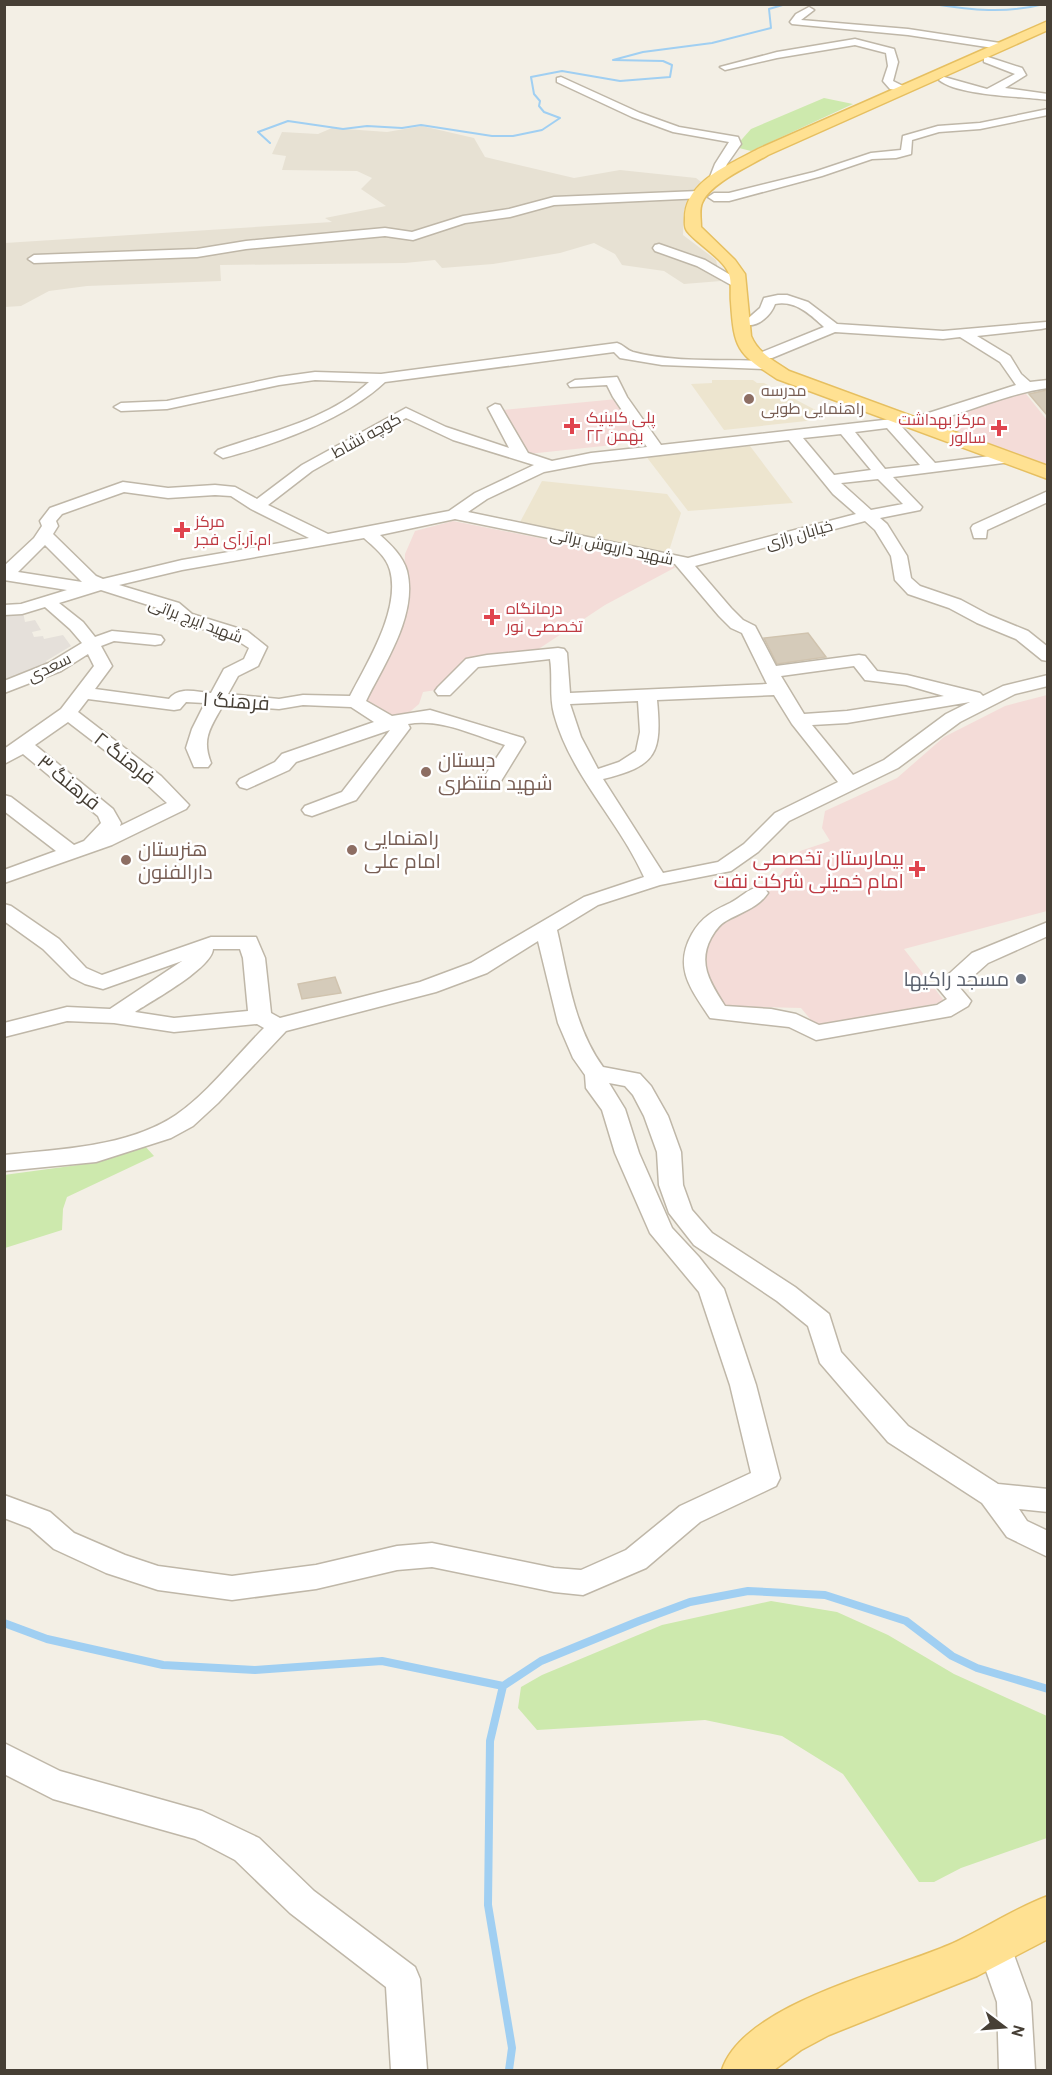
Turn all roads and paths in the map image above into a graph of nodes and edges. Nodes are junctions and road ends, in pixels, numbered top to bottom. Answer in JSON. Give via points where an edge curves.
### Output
{"nodes":[{"id":1,"x":809,"y":10,"type":"dead end"},
{"id":2,"x":1047,"y":25,"type":"edge"},
{"id":3,"x":1047,"y":33,"type":"edge"},
{"id":4,"x":1002,"y":41,"type":"junction"},
{"id":5,"x":988,"y":60,"type":"junction"},
{"id":6,"x":725,"y":67,"type":"dead end"},
{"id":7,"x":561,"y":80,"type":"dead end"},
{"id":8,"x":944,"y":80,"type":"junction"},
{"id":9,"x":903,"y":90,"type":"junction"},
{"id":10,"x":989,"y":93,"type":"junction"},
{"id":11,"x":1047,"y":97,"type":"edge"},
{"id":12,"x":1047,"y":112,"type":"edge"},
{"id":13,"x":709,"y":191,"type":"junction"},
{"id":14,"x":659,"y":248,"type":"dead end"},
{"id":15,"x":34,"y":259,"type":"dead end"},
{"id":16,"x":738,"y":283,"type":"junction"},
{"id":17,"x":748,"y":325,"type":"junction"},
{"id":18,"x":1041,"y":325,"type":"dead end"},
{"id":19,"x":833,"y":328,"type":"junction"},
{"id":20,"x":963,"y":333,"type":"junction"},
{"id":21,"x":766,"y":360,"type":"junction"},
{"id":22,"x":381,"y":378,"type":"junction"},
{"id":23,"x":575,"y":384,"type":"dead end"},
{"id":24,"x":1047,"y":384,"type":"edge"},
{"id":25,"x":1026,"y":386,"type":"junction"},
{"id":26,"x":121,"y":407,"type":"dead end"},
{"id":27,"x":495,"y":408,"type":"dead end"},
{"id":28,"x":906,"y":422,"type":"junction"},
{"id":29,"x":845,"y":429,"type":"junction"},
{"id":30,"x":793,"y":435,"type":"junction"},
{"id":31,"x":657,"y":450,"type":"junction"},
{"id":32,"x":223,"y":453,"type":"dead end"},
{"id":33,"x":521,"y":455,"type":"junction"},
{"id":34,"x":1006,"y":459,"type":"junction"},
{"id":35,"x":551,"y":466,"type":"junction"},
{"id":36,"x":930,"y":466,"type":"junction"},
{"id":37,"x":1047,"y":467,"type":"edge"},
{"id":38,"x":880,"y":472,"type":"junction"},
{"id":39,"x":1047,"y":473,"type":"edge"},
{"id":40,"x":829,"y":480,"type":"junction"},
{"id":41,"x":506,"y":483,"type":"junction"},
{"id":42,"x":1047,"y":496,"type":"edge"},
{"id":43,"x":257,"y":506,"type":"junction"},
{"id":44,"x":455,"y":514,"type":"junction"},
{"id":45,"x":867,"y":514,"type":"junction"},
{"id":46,"x":487,"y":520,"type":"junction"},
{"id":47,"x":367,"y":532,"type":"junction"},
{"id":48,"x":44,"y":534,"type":"junction"},
{"id":49,"x":980,"y":535,"type":"dead end"},
{"id":50,"x":326,"y":539,"type":"junction"},
{"id":51,"x":684,"y":564,"type":"junction"},
{"id":52,"x":5,"y":575,"type":"edge"},
{"id":53,"x":97,"y":586,"type":"junction"},
{"id":54,"x":48,"y":601,"type":"junction"},
{"id":55,"x":4,"y":610,"type":"edge"},
{"id":56,"x":154,"y":640,"type":"dead end"},
{"id":57,"x":92,"y":644,"type":"junction"},
{"id":58,"x":1047,"y":656,"type":"edge"},
{"id":59,"x":1047,"y":680,"type":"edge"},
{"id":60,"x":775,"y":681,"type":"junction"},
{"id":61,"x":4,"y":688,"type":"edge"},
{"id":62,"x":1009,"y":690,"type":"junction"},
{"id":63,"x":444,"y":691,"type":"dead end"},
{"id":64,"x":85,"y":693,"type":"junction"},
{"id":65,"x":647,"y":695,"type":"junction"},
{"id":66,"x":974,"y":697,"type":"junction"},
{"id":67,"x":562,"y":699,"type":"junction"},
{"id":68,"x":217,"y":700,"type":"junction"},
{"id":69,"x":356,"y":702,"type":"junction"},
{"id":70,"x":68,"y":713,"type":"junction"},
{"id":71,"x":799,"y":720,"type":"junction"},
{"id":72,"x":391,"y":722,"type":"junction"},
{"id":73,"x":24,"y":746,"type":"junction"},
{"id":74,"x":4,"y":758,"type":"edge"},
{"id":75,"x":201,"y":763,"type":"dead end"},
{"id":76,"x":590,"y":776,"type":"junction"},
{"id":77,"x":494,"y":777,"type":"dead end"},
{"id":78,"x":247,"y":783,"type":"dead end"},
{"id":79,"x":850,"y":784,"type":"junction"},
{"id":80,"x":4,"y":801,"type":"edge"},
{"id":81,"x":312,"y":810,"type":"dead end"},
{"id":82,"x":79,"y":850,"type":"junction"},
{"id":83,"x":4,"y":877,"type":"edge"},
{"id":84,"x":656,"y":880,"type":"junction"},
{"id":85,"x":758,"y":893,"type":"dead end"},
{"id":86,"x":4,"y":910,"type":"edge"},
{"id":87,"x":1047,"y":927,"type":"edge"},
{"id":88,"x":546,"y":928,"type":"junction"},
{"id":89,"x":211,"y":943,"type":"junction"},
{"id":90,"x":114,"y":1016,"type":"junction"},
{"id":91,"x":269,"y":1022,"type":"junction"},
{"id":92,"x":4,"y":1030,"type":"edge"},
{"id":93,"x":596,"y":1074,"type":"junction"},
{"id":94,"x":4,"y":1163,"type":"edge"},
{"id":95,"x":992,"y":1495,"type":"junction"},
{"id":96,"x":1047,"y":1501,"type":"edge"},
{"id":97,"x":4,"y":1506,"type":"edge"},
{"id":98,"x":1047,"y":1545,"type":"edge"},
{"id":99,"x":4,"y":1757,"type":"edge"},
{"id":100,"x":1047,"y":1916,"type":"edge"},
{"id":101,"x":994,"y":1945,"type":"junction"},
{"id":102,"x":410,"y":2070,"type":"edge"},
{"id":103,"x":744,"y":2070,"type":"edge"},
{"id":104,"x":1017,"y":2070,"type":"edge"}],
"edges":[{"from":1,"to":4,"type":"street","via":[[795,22]]},
{"from":2,"to":4,"type":"main road"},
{"from":3,"to":5,"type":"main road"},
{"from":4,"to":9,"type":"main road"},
{"from":5,"to":8,"type":"main road"},
{"from":5,"to":10,"type":"street","via":[[1018,70],[1021,75]]},
{"from":6,"to":9,"type":"street","via":[[855,42],[890,51],[893,70],[888,81]]},
{"from":7,"to":13,"type":"street","via":[[677,130],[734,138],[735,144]]},
{"from":8,"to":10,"type":"street"},
{"from":8,"to":13,"type":"main road","via":[[754,166]]},
{"from":9,"to":13,"type":"main road","via":[[763,152]]},
{"from":10,"to":11,"type":"street"},
{"from":12,"to":13,"type":"street","via":[[925,132],[907,138],[907,152],[870,156],[729,197]]},
{"from":13,"to":15,"type":"street","via":[[554,201],[463,220],[413,236],[385,232],[197,253]]},
{"from":13,"to":16,"type":"main road","via":[[694,205],[693,228],[729,263]]},
{"from":13,"to":17,"type":"main road","via":[[713,229],[750,278]]},
{"from":14,"to":16,"type":"street","via":[[701,263]]},
{"from":16,"to":17,"type":"main road"},
{"from":17,"to":19,"type":"street","via":[[766,310],[769,301],[778,297],[791,298]]},
{"from":17,"to":21,"type":"main road"},
{"from":18,"to":20,"type":"street"},
{"from":19,"to":20,"type":"street"},
{"from":19,"to":21,"type":"street"},
{"from":20,"to":25,"type":"street","via":[[1005,359]]},
{"from":21,"to":22,"type":"street","via":[[662,360],[625,356],[617,347]]},
{"from":21,"to":28,"type":"main road"},
{"from":22,"to":26,"type":"street","via":[[315,376],[167,405]]},
{"from":22,"to":32,"type":"street","via":[[370,391],[338,411]]},
{"from":23,"to":31,"type":"street","via":[[612,380]]},
{"from":24,"to":25,"type":"street"},
{"from":25,"to":28,"type":"street"},
{"from":27,"to":33,"type":"street"},
{"from":28,"to":29,"type":"street"},
{"from":28,"to":34,"type":"main road"},
{"from":28,"to":36,"type":"street"},
{"from":28,"to":37,"type":"main road"},
{"from":29,"to":30,"type":"street"},
{"from":29,"to":38,"type":"street"},
{"from":30,"to":31,"type":"street"},
{"from":30,"to":40,"type":"street"},
{"from":31,"to":35,"type":"street"},
{"from":33,"to":35,"type":"street","name":"کوچه نشاط"},
{"from":33,"to":43,"type":"street","name":"کوچه نشاط","via":[[426,425],[406,412],[307,468]]},
{"from":34,"to":36,"type":"street"},
{"from":34,"to":39,"type":"main road"},
{"from":35,"to":41,"type":"street"},
{"from":36,"to":38,"type":"street"},
{"from":38,"to":40,"type":"street"},
{"from":38,"to":45,"type":"street","name":"خیابان رازی","via":[[914,507]]},
{"from":40,"to":45,"type":"street"},
{"from":41,"to":44,"type":"street"},
{"from":41,"to":46,"type":"street","via":[[495,496]]},
{"from":42,"to":49,"type":"street","via":[[980,528]]},
{"from":43,"to":48,"type":"street","via":[[235,492],[168,493],[123,487],[56,511]]},
{"from":43,"to":50,"type":"street"},
{"from":44,"to":46,"type":"street","name":"شهید داریوش براتی"},
{"from":44,"to":47,"type":"street"},
{"from":45,"to":51,"type":"street","name":"خیابان رازی"},
{"from":45,"to":58,"type":"street","via":[[882,527],[894,546],[903,580],[914,590],[1022,635]]},
{"from":46,"to":51,"type":"street","name":"شهید داریوش براتی","via":[[681,560]]},
{"from":47,"to":50,"type":"street"},
{"from":47,"to":69,"type":"street","via":[[392,556],[401,581],[393,630]]},
{"from":48,"to":52,"type":"street"},
{"from":48,"to":53,"type":"street"},
{"from":50,"to":53,"type":"street","via":[[182,564]]},
{"from":51,"to":60,"type":"street","name":"شهید داریوش براتی","via":[[725,612],[749,630]]},
{"from":52,"to":53,"type":"street"},
{"from":53,"to":54,"type":"street"},
{"from":53,"to":68,"type":"street","name":"شهید ایرج براتی","via":[[173,607],[186,618],[241,635],[258,647],[252,662],[230,674]]},
{"from":54,"to":55,"type":"street"},
{"from":54,"to":57,"type":"street"},
{"from":56,"to":57,"type":"street","name":"سعدی","via":[[112,636]]},
{"from":57,"to":61,"type":"street","name":"سعدی","via":[[55,667]]},
{"from":57,"to":64,"type":"street","via":[[103,666]]},
{"from":59,"to":62,"type":"street"},
{"from":60,"to":65,"type":"street"},
{"from":60,"to":66,"type":"street","via":[[859,660],[871,676],[907,680]]},
{"from":60,"to":71,"type":"street","name":"شهید داریوش براتی"},
{"from":62,"to":66,"type":"street"},
{"from":62,"to":79,"type":"street","via":[[953,718],[891,764]]},
{"from":63,"to":67,"type":"street","via":[[472,663],[558,653]]},
{"from":64,"to":68,"type":"street","name":"فرهنگ ۱","via":[[174,705],[181,696]]},
{"from":64,"to":70,"type":"street"},
{"from":65,"to":67,"type":"street"},
{"from":65,"to":76,"type":"street","via":[[651,738],[646,752],[617,770]]},
{"from":66,"to":71,"type":"street","via":[[847,717]]},
{"from":67,"to":76,"type":"street","via":[[563,715]]},
{"from":68,"to":69,"type":"street","name":"فرهنگ ۱","via":[[279,704],[303,700]]},
{"from":68,"to":75,"type":"street","name":"شهید ایرج براتی","via":[[195,748]]},
{"from":69,"to":72,"type":"street"},
{"from":70,"to":73,"type":"street"},
{"from":70,"to":82,"type":"street","name":"فرهنگ ۲","via":[[179,805]]},
{"from":71,"to":79,"type":"street","name":"شهید داریوش براتی"},
{"from":72,"to":77,"type":"street","via":[[430,716],[516,742]]},
{"from":72,"to":78,"type":"street","via":[[289,758],[282,766]]},
{"from":72,"to":81,"type":"street","via":[[401,728],[349,796]]},
{"from":73,"to":74,"type":"street"},
{"from":73,"to":82,"type":"street","name":"فرهنگ ۳","via":[[106,813],[109,828]]},
{"from":76,"to":84,"type":"street"},
{"from":79,"to":84,"type":"street","via":[[782,817],[751,848],[724,867]]},
{"from":80,"to":82,"type":"street"},
{"from":82,"to":83,"type":"street"},
{"from":84,"to":88,"type":"street","via":[[591,900]]},
{"from":85,"to":87,"type":"street","via":[[752,901],[712,920],[697,943],[691,962],[718,1013],[796,1021],[816,1033],[943,1011],[960,1001],[948,987],[980,958]]},
{"from":86,"to":89,"type":"street","via":[[52,946],[70,967],[87,979],[103,982]]},
{"from":88,"to":91,"type":"street","via":[[479,968],[449,980]]},
{"from":88,"to":93,"type":"street","via":[[576,1044]]},
{"from":89,"to":90,"type":"street","via":[[187,968]]},
{"from":89,"to":91,"type":"street","via":[[248,942]]},
{"from":90,"to":91,"type":"street","via":[[174,1024]]},
{"from":90,"to":92,"type":"street","via":[[67,1014]]},
{"from":91,"to":94,"type":"street","via":[[210,1098],[185,1120],[163,1132],[96,1154]]},
{"from":93,"to":95,"type":"street","via":[[632,1080],[643,1091],[669,1152],[671,1185],[681,1213],[703,1239],[820,1321],[830,1356],[898,1434]]},
{"from":93,"to":97,"type":"street","via":[[598,1088],[613,1109],[662,1233],[711,1289],[743,1385],[766,1478],[690,1514],[636,1559],[583,1582],[554,1580],[432,1555],[397,1558],[316,1577],[222,1587],[159,1578],[116,1564],[64,1541],[39,1520]]},
{"from":95,"to":96,"type":"street"},
{"from":95,"to":98,"type":"street","via":[[1017,1529]]},
{"from":99,"to":102,"type":"street","via":[[53,1784],[202,1826],[246,1849],[302,1902],[403,1979]]},
{"from":100,"to":101,"type":"main road"},
{"from":101,"to":103,"type":"main road","via":[[963,1961],[806,2022],[752,2059]]},
{"from":101,"to":104,"type":"street","via":[[1014,2002]]}]}
